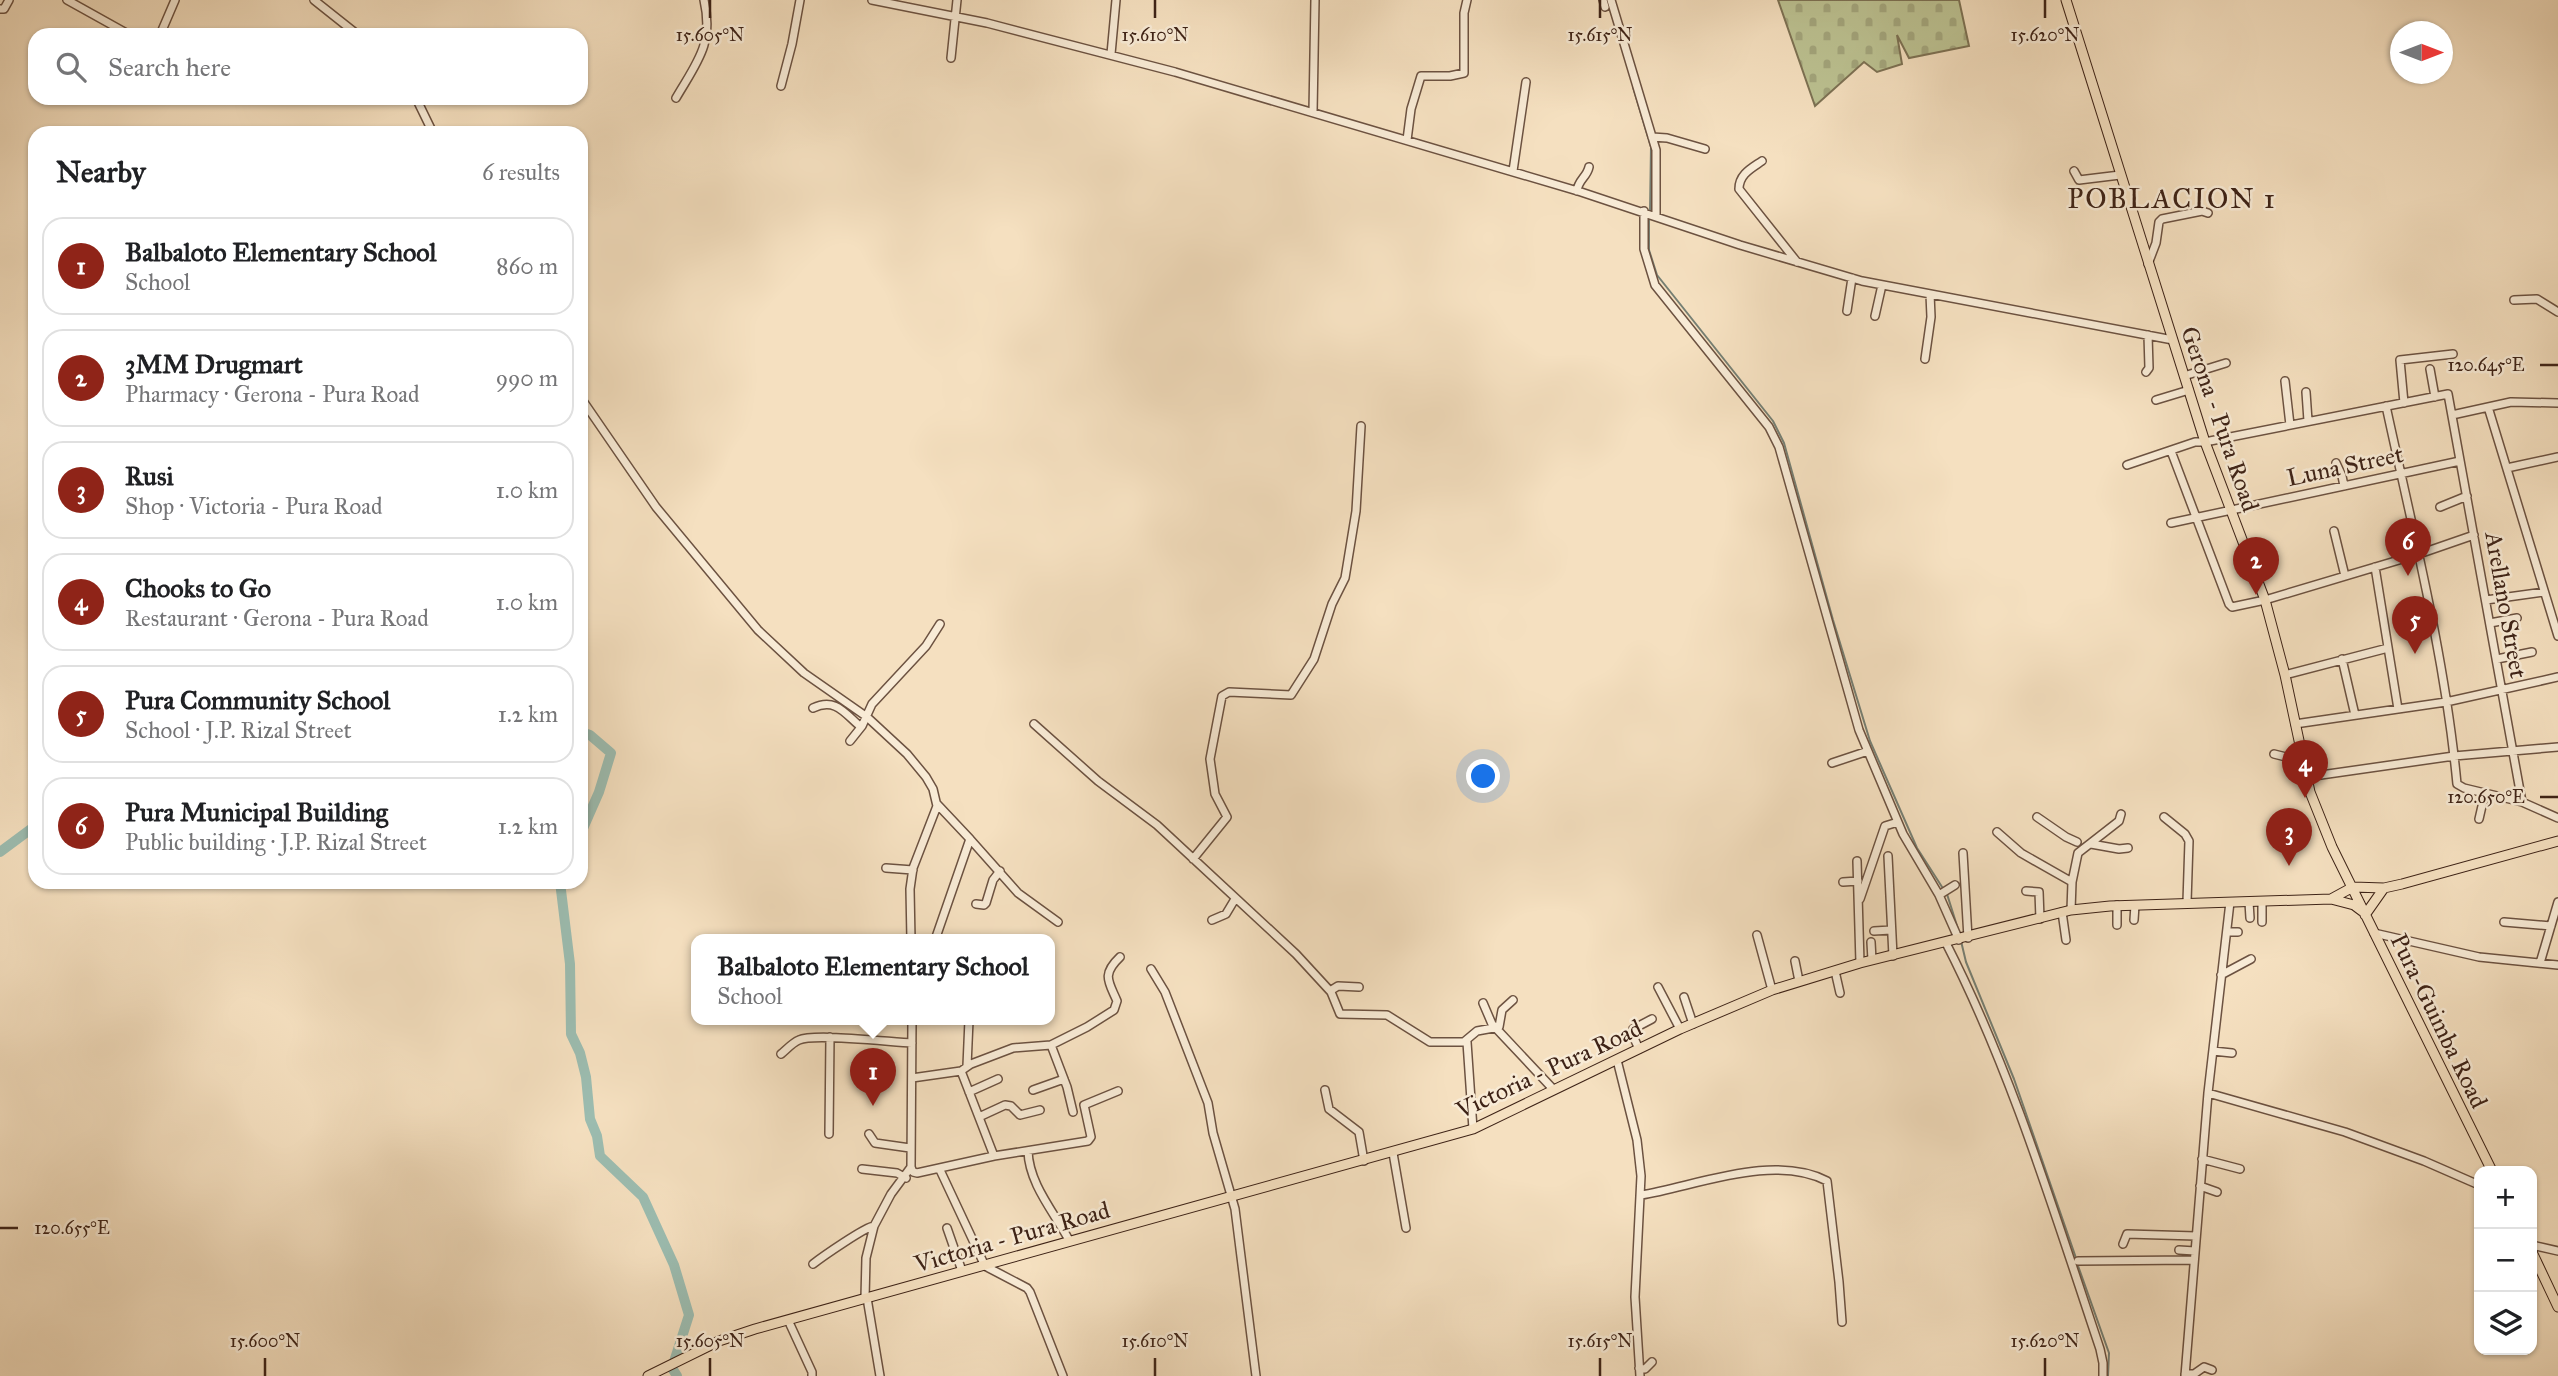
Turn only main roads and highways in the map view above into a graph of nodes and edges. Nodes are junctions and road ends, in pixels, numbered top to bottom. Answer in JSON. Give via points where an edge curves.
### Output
{"nodes":[{"id":1,"x":2066,"y":0,"type":"edge"},
{"id":2,"x":2558,"y":841,"type":"edge"},
{"id":3,"x":2353,"y":887,"type":"junction"},
{"id":4,"x":2384,"y":888,"type":"junction"},
{"id":5,"x":2331,"y":899,"type":"junction"},
{"id":6,"x":2365,"y":915,"type":"junction"},
{"id":7,"x":2490,"y":1166,"type":"edge"},
{"id":8,"x":2537,"y":1263,"type":"edge"},
{"id":9,"x":2558,"y":1307,"type":"edge"},
{"id":10,"x":648,"y":1376,"type":"edge"}],
"edges":[{"from":1,"to":3,"type":"main road","name":"Gerona - Pura Road","via":[[2205,442],[2265,600],[2306,777],[2319,817]]},
{"from":2,"to":4,"type":"main road"},
{"from":3,"to":4,"type":"main road"},
{"from":3,"to":5,"type":"main road","name":"Victoria - Pura Road"},
{"from":3,"to":6,"type":"main road","name":"Pura-Guimba Road"},
{"from":4,"to":6,"type":"main road"},
{"from":5,"to":6,"type":"main road","via":[[2354,905]]},
{"from":5,"to":10,"type":"main road","name":"Victoria - Pura Road","via":[[2117,905],[2067,911],[1860,963],[1772,990],[1680,1029],[1473,1129],[736,1335]]},
{"from":6,"to":7,"type":"main road","name":"Pura-Guimba Road"},
{"from":8,"to":9,"type":"main road"}]}
